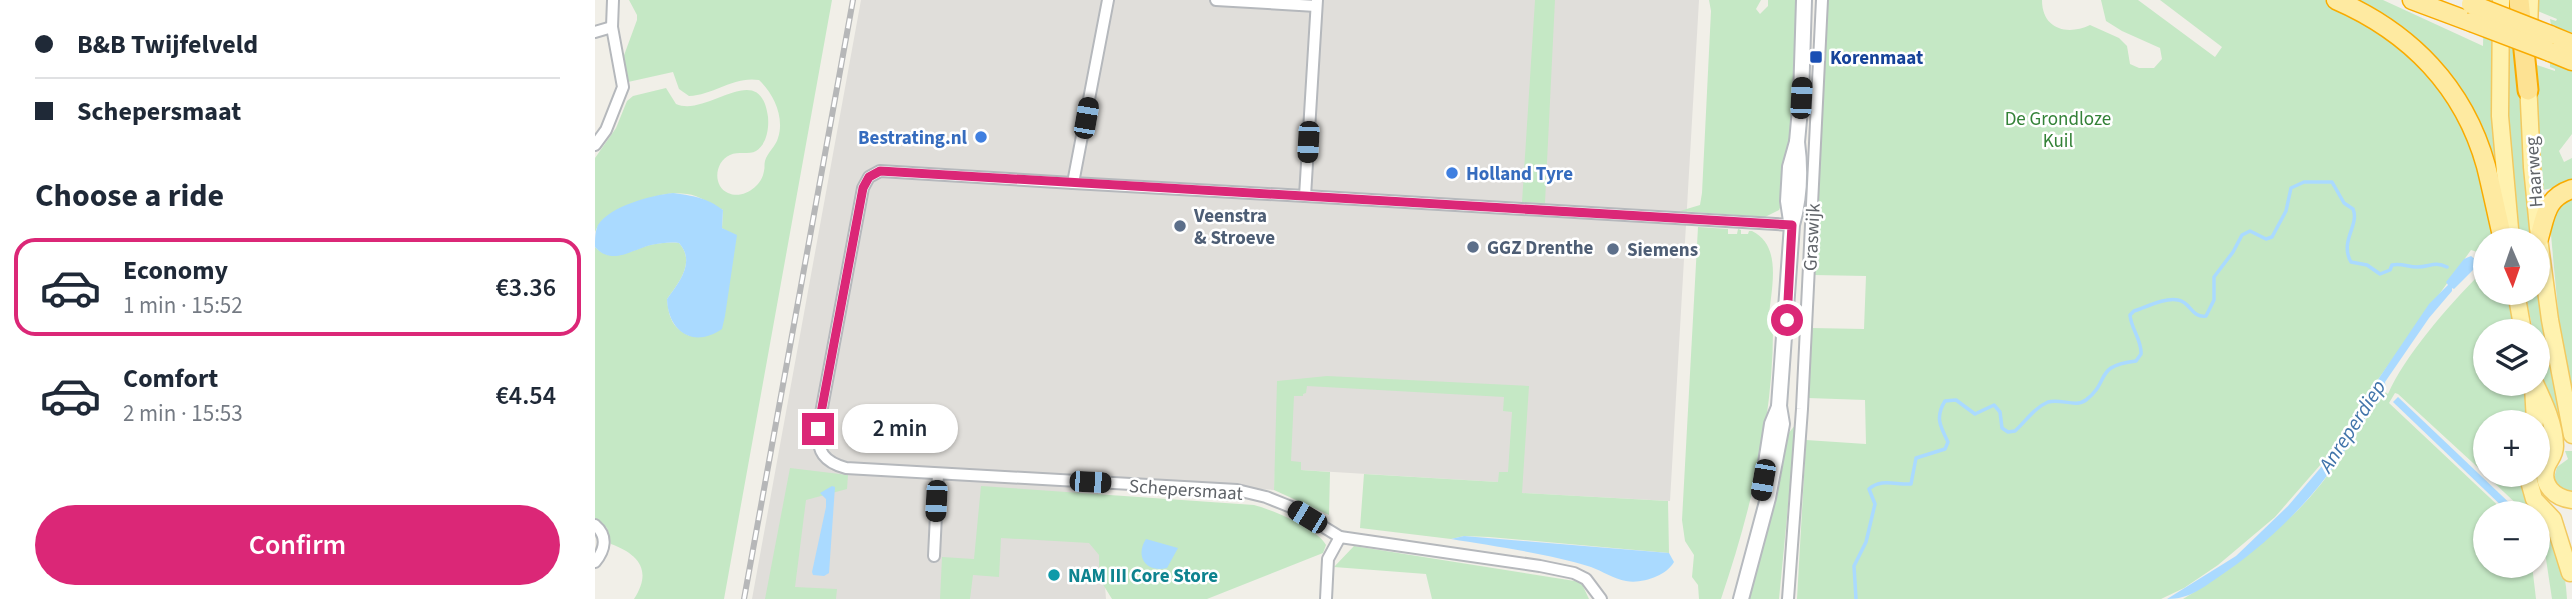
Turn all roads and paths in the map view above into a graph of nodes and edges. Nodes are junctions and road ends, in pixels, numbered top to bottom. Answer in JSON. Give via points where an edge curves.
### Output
{"nodes":[{"id":1,"x":613,"y":0,"type":"edge"},
{"id":2,"x":1108,"y":0,"type":"edge"},
{"id":3,"x":1216,"y":0,"type":"edge"},
{"id":4,"x":1804,"y":0,"type":"edge"},
{"id":5,"x":1822,"y":0,"type":"edge"},
{"id":6,"x":2336,"y":0,"type":"edge"},
{"id":7,"x":2412,"y":0,"type":"edge"},
{"id":8,"x":2519,"y":0,"type":"edge"},
{"id":9,"x":2530,"y":0,"type":"edge"},
{"id":10,"x":1317,"y":3,"type":"edge"},
{"id":11,"x":2499,"y":6,"type":"edge"},
{"id":12,"x":2467,"y":9,"type":"edge"},
{"id":13,"x":612,"y":27,"type":"junction"},
{"id":14,"x":595,"y":32,"type":"edge"},
{"id":15,"x":2550,"y":44,"type":"junction"},
{"id":16,"x":2572,"y":44,"type":"edge"},
{"id":17,"x":2572,"y":61,"type":"edge"},
{"id":18,"x":2528,"y":90,"type":"junction"},
{"id":19,"x":595,"y":145,"type":"edge"},
{"id":20,"x":1073,"y":183,"type":"junction"},
{"id":21,"x":2572,"y":189,"type":"edge"},
{"id":22,"x":1305,"y":196,"type":"junction"},
{"id":23,"x":1792,"y":225,"type":"junction"},
{"id":24,"x":2500,"y":228,"type":"edge"},
{"id":25,"x":2510,"y":228,"type":"edge"},
{"id":26,"x":2538,"y":228,"type":"edge"},
{"id":27,"x":2542,"y":228,"type":"edge"},
{"id":28,"x":2548,"y":305,"type":"edge"},
{"id":29,"x":2563,"y":383,"type":"junction"},
{"id":30,"x":2541,"y":396,"type":"edge"},
{"id":31,"x":1779,"y":406,"type":"junction"},
{"id":32,"x":2572,"y":409,"type":"edge"},
{"id":33,"x":2572,"y":435,"type":"edge"},
{"id":34,"x":2572,"y":442,"type":"edge"},
{"id":35,"x":2551,"y":448,"type":"junction"},
{"id":36,"x":938,"y":474,"type":"junction"},
{"id":37,"x":2529,"y":487,"type":"edge"},
{"id":38,"x":2539,"y":487,"type":"edge"},
{"id":39,"x":2562,"y":506,"type":"edge"},
{"id":40,"x":595,"y":525,"type":"edge"},
{"id":41,"x":1340,"y":537,"type":"junction"},
{"id":42,"x":934,"y":556,"type":"dead end"},
{"id":43,"x":595,"y":562,"type":"edge"},
{"id":44,"x":2571,"y":580,"type":"edge"},
{"id":45,"x":1326,"y":599,"type":"edge"},
{"id":46,"x":1601,"y":599,"type":"edge"},
{"id":47,"x":1732,"y":599,"type":"edge"},
{"id":48,"x":1741,"y":599,"type":"edge"},
{"id":49,"x":1788,"y":599,"type":"edge"}],
"edges":[{"from":1,"to":13,"type":"street"},
{"from":2,"to":20,"type":"street"},
{"from":3,"to":10,"type":"street"},
{"from":4,"to":23,"type":"main road","name":"Graswijk","via":[[1799,201]]},
{"from":5,"to":49,"type":"street","name":"Graswijk"},
{"from":6,"to":24,"type":"highway","via":[[2389,27],[2444,80],[2479,144]]},
{"from":7,"to":12,"type":"highway"},
{"from":8,"to":18,"type":"highway"},
{"from":9,"to":18,"type":"main road","name":"Haarweg"},
{"from":10,"to":22,"type":"street"},
{"from":11,"to":25,"type":"main road","name":"Haarweg","via":[[2500,116]]},
{"from":12,"to":15,"type":"highway","bridge":true},
{"from":13,"to":14,"type":"street"},
{"from":13,"to":19,"type":"street","via":[[623,88]]},
{"from":15,"to":16,"type":"highway"},
{"from":15,"to":17,"type":"highway"},
{"from":18,"to":26,"type":"main road","name":"Haarweg"},
{"from":20,"to":22,"type":"street"},
{"from":20,"to":36,"type":"street","name":"Schepersmaat","via":[[880,171],[869,177],[863,188],[818,429],[820,453],[831,464],[846,468]]},
{"from":21,"to":27,"type":"highway","via":[[2549,205]]},
{"from":22,"to":23,"type":"street"},
{"from":23,"to":31,"type":"main road","name":"Graswijk"},
{"from":28,"to":29,"type":"main road","name":"Haarweg"},
{"from":29,"to":32,"type":"main road","name":"Haarweg"},
{"from":29,"to":33,"type":"main road","name":"Haarweg"},
{"from":30,"to":35,"type":"main road"},
{"from":31,"to":47,"type":"main road","name":"Graswijk"},
{"from":31,"to":48,"type":"main road","name":"Graswijk","via":[[1782,424],[1768,498]]},
{"from":34,"to":35,"type":"main road"},
{"from":35,"to":39,"type":"main road","via":[[2547,482]]},
{"from":36,"to":41,"type":"street","name":"Schepersmaat","via":[[1237,490],[1291,507]]},
{"from":36,"to":42,"type":"street"},
{"from":37,"to":39,"type":"main road","via":[[2531,495]]},
{"from":38,"to":39,"type":"main road"},
{"from":39,"to":44,"type":"main road","via":[[2553,519]]},
{"from":40,"to":43,"type":"street","via":[[604,544]]},
{"from":41,"to":45,"type":"street","via":[[1328,559]]},
{"from":41,"to":46,"type":"street","name":"Schepersmaat","via":[[1574,573],[1586,579]]}]}
